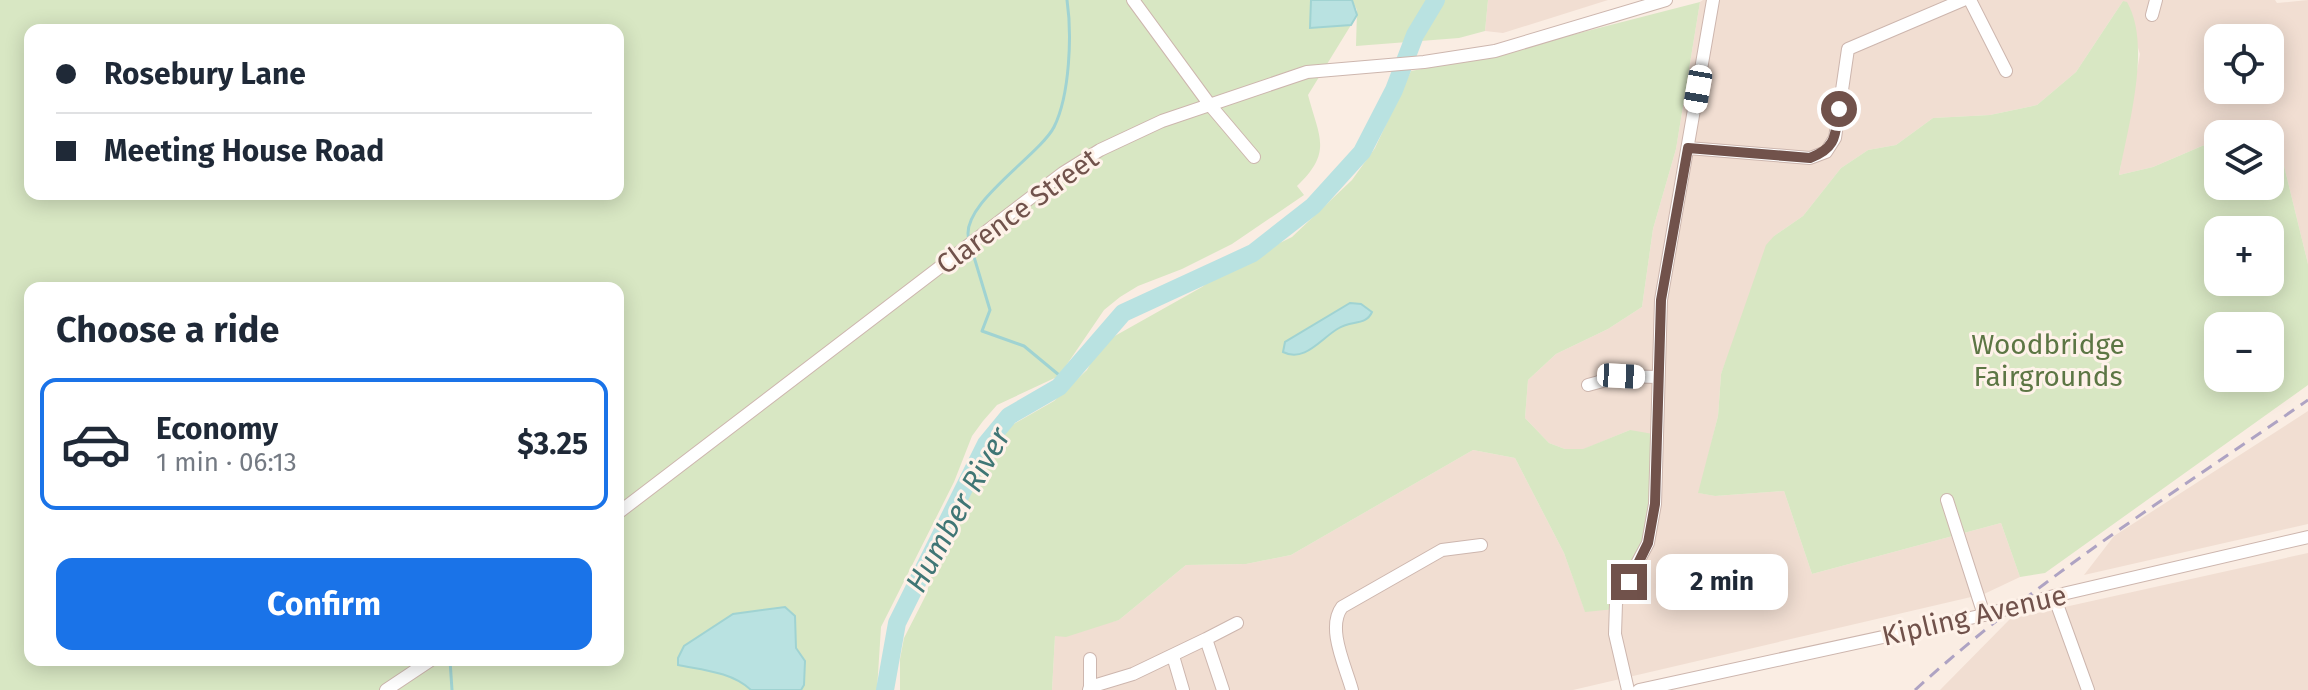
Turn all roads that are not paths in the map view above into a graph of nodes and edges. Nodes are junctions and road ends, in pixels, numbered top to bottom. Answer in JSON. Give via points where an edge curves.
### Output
{"nodes":[{"id":1,"x":1133,"y":0,"type":"edge"},
{"id":2,"x":1666,"y":0,"type":"edge"},
{"id":3,"x":1713,"y":0,"type":"edge"},
{"id":4,"x":1963,"y":0,"type":"edge"},
{"id":5,"x":1970,"y":0,"type":"edge"},
{"id":6,"x":2156,"y":0,"type":"edge"},
{"id":7,"x":2152,"y":15,"type":"dead end"},
{"id":8,"x":2006,"y":71,"type":"dead end"},
{"id":9,"x":1210,"y":105,"type":"junction"},
{"id":10,"x":1688,"y":148,"type":"junction"},
{"id":11,"x":1254,"y":157,"type":"dead end"},
{"id":12,"x":1657,"y":377,"type":"junction"},
{"id":13,"x":1588,"y":385,"type":"dead end"},
{"id":14,"x":1947,"y":500,"type":"dead end"},
{"id":15,"x":624,"y":508,"type":"edge"},
{"id":16,"x":2308,"y":537,"type":"edge"},
{"id":17,"x":1481,"y":545,"type":"dead end"},
{"id":18,"x":2054,"y":596,"type":"junction"},
{"id":19,"x":1984,"y":615,"type":"junction"},
{"id":20,"x":1237,"y":623,"type":"dead end"},
{"id":21,"x":1206,"y":639,"type":"junction"},
{"id":22,"x":1173,"y":656,"type":"junction"},
{"id":23,"x":1090,"y":659,"type":"dead end"},
{"id":24,"x":422,"y":666,"type":"edge"},
{"id":25,"x":1090,"y":688,"type":"edge"},
{"id":26,"x":386,"y":690,"type":"edge"},
{"id":27,"x":1183,"y":690,"type":"edge"},
{"id":28,"x":1223,"y":690,"type":"edge"},
{"id":29,"x":1352,"y":690,"type":"edge"},
{"id":30,"x":1628,"y":690,"type":"edge"},
{"id":31,"x":1639,"y":690,"type":"edge"},
{"id":32,"x":2088,"y":690,"type":"edge"}],
"edges":[{"from":1,"to":9,"type":"street"},
{"from":2,"to":9,"type":"street","name":"Clarence Street","via":[[1495,51],[1307,72]]},
{"from":3,"to":10,"type":"street"},
{"from":4,"to":10,"type":"street","via":[[1848,49],[1835,138],[1826,152],[1810,158]]},
{"from":5,"to":8,"type":"street"},
{"from":6,"to":7,"type":"street"},
{"from":9,"to":11,"type":"street"},
{"from":9,"to":15,"type":"street","name":"Clarence Street","via":[[1162,121],[1063,173]]},
{"from":10,"to":12,"type":"street","via":[[1661,300]]},
{"from":12,"to":13,"type":"street","via":[[1621,376]]},
{"from":12,"to":30,"type":"street","via":[[1655,504],[1648,543],[1616,603],[1615,634]]},
{"from":14,"to":19,"type":"street"},
{"from":16,"to":18,"type":"street","name":"Kipling Avenue"},
{"from":17,"to":29,"type":"street","via":[[1442,550],[1342,607],[1335,616],[1335,630]]},
{"from":18,"to":19,"type":"street","name":"Kipling Avenue"},
{"from":18,"to":32,"type":"street"},
{"from":19,"to":31,"type":"street","name":"Kipling Avenue"},
{"from":20,"to":21,"type":"street"},
{"from":21,"to":22,"type":"street"},
{"from":21,"to":28,"type":"street"},
{"from":22,"to":25,"type":"street"},
{"from":22,"to":27,"type":"street"},
{"from":23,"to":25,"type":"street"},
{"from":24,"to":26,"type":"street"}]}
